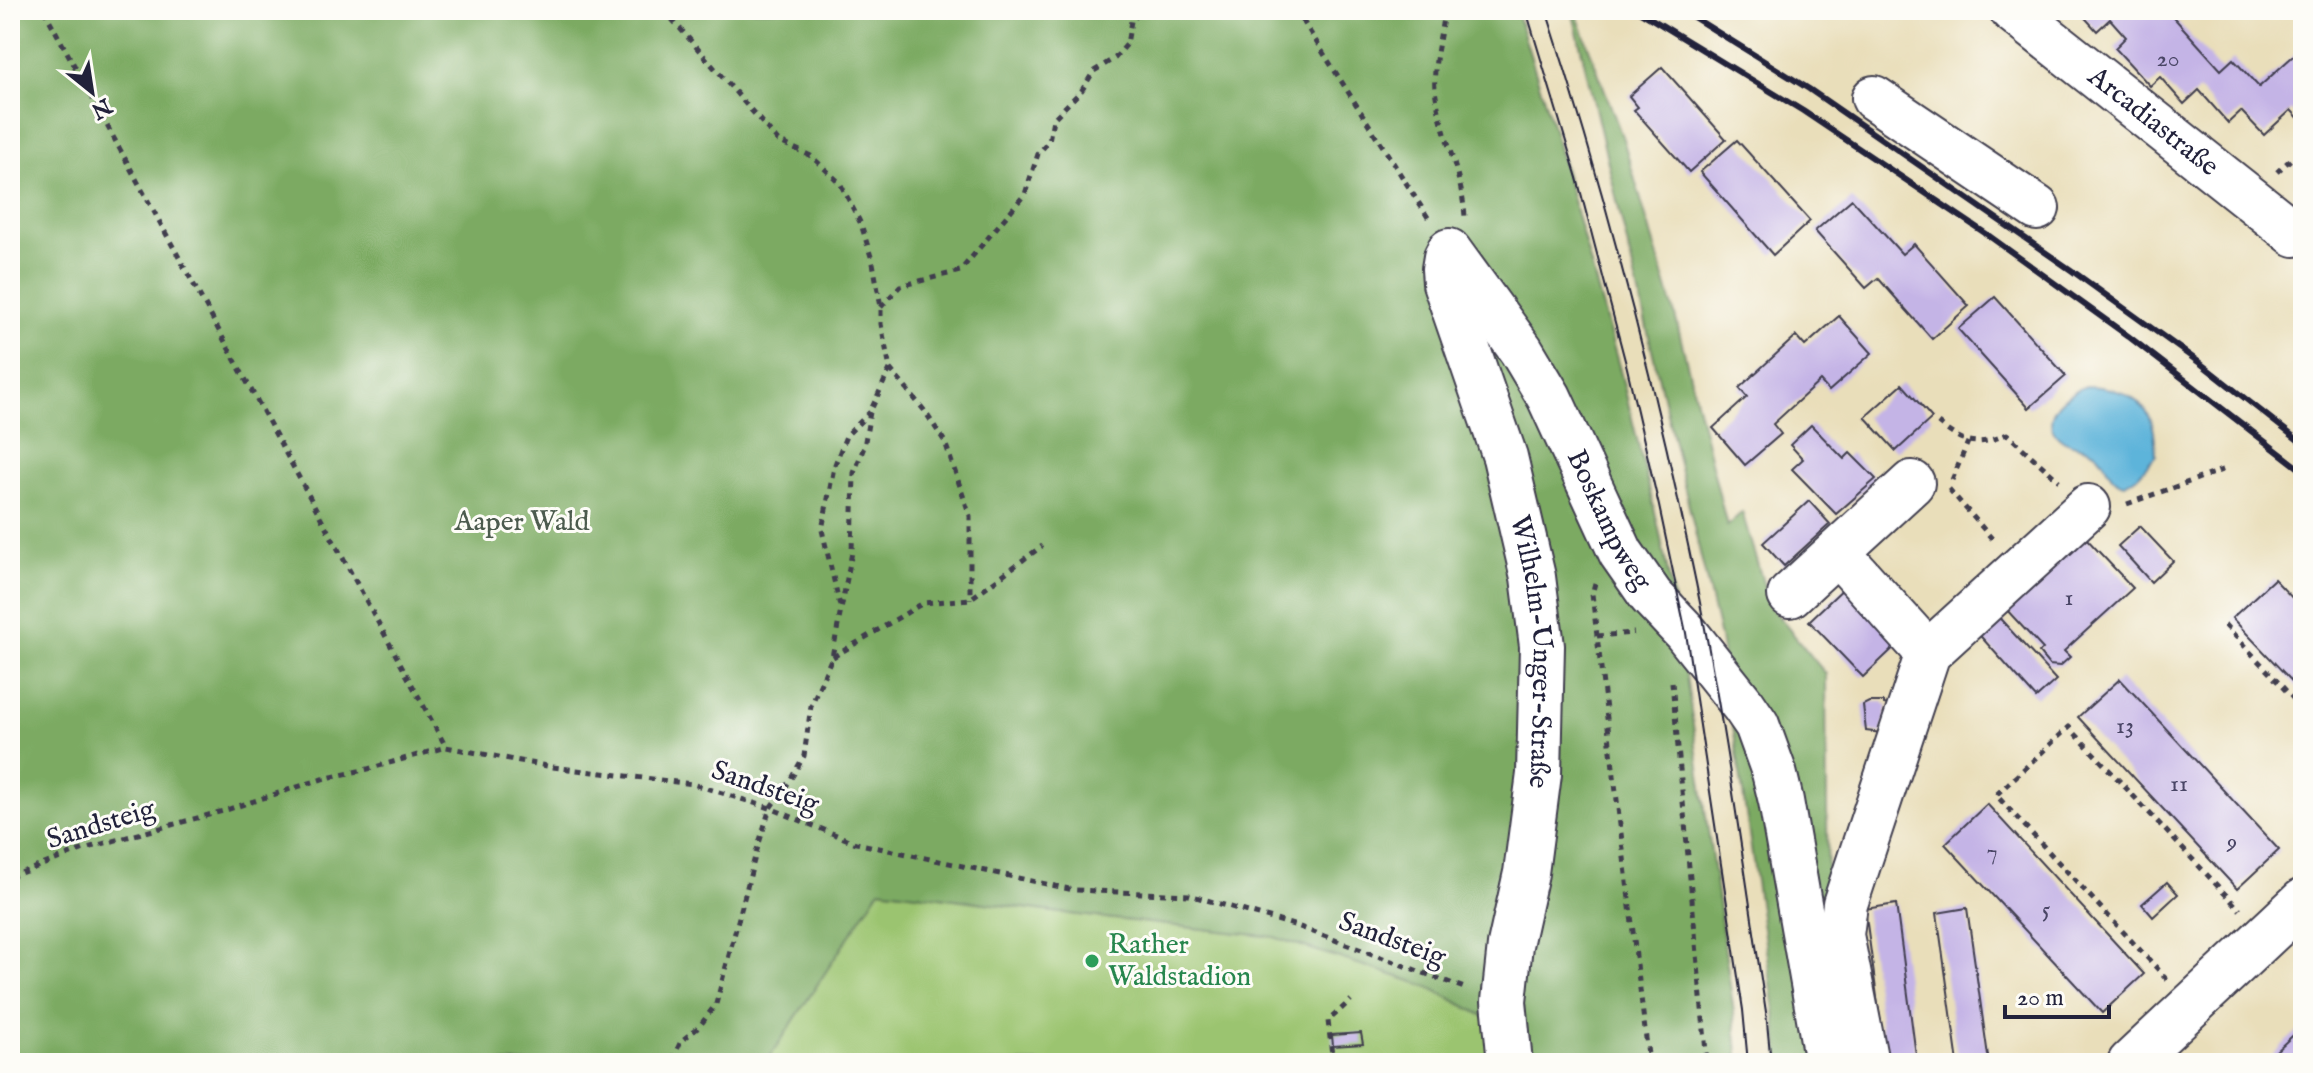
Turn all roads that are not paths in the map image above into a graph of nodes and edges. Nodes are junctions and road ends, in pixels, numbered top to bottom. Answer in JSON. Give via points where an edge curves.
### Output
{"nodes":[{"id":1,"x":2012,"y":10,"type":"edge"},
{"id":2,"x":1874,"y":98,"type":"dead end"},
{"id":3,"x":2037,"y":208,"type":"dead end"},
{"id":4,"x":2295,"y":234,"type":"dead end"},
{"id":5,"x":1449,"y":251,"type":"joint"},
{"id":6,"x":1912,"y":483,"type":"dead end"},
{"id":7,"x":2088,"y":507,"type":"dead end"},
{"id":8,"x":1837,"y":552,"type":"junction"},
{"id":9,"x":1790,"y":595,"type":"dead end"},
{"id":10,"x":1928,"y":653,"type":"junction"},
{"id":11,"x":2303,"y":901,"type":"edge"},
{"id":12,"x":1510,"y":1063,"type":"edge"},
{"id":13,"x":1827,"y":1063,"type":"edge"},
{"id":14,"x":1866,"y":1063,"type":"edge"},
{"id":15,"x":2130,"y":1063,"type":"edge"}],
"edges":[{"from":1,"to":4,"type":"street","name":"Arcadiastraße"},
{"from":2,"to":3,"type":"street"},
{"from":5,"to":12,"type":"street","name":"Wilhelm-Unger-Straße","via":[[1445,283],[1505,457],[1533,577],[1542,646],[1539,774],[1504,1001]]},
{"from":5,"to":13,"type":"street","name":"Boskampweg","via":[[1542,385],[1621,553],[1757,725],[1781,801]]},
{"from":6,"to":8,"type":"street"},
{"from":7,"to":10,"type":"street"},
{"from":8,"to":9,"type":"street"},
{"from":8,"to":10,"type":"street"},
{"from":10,"to":14,"type":"street","via":[[1845,904],[1841,935]]},
{"from":11,"to":15,"type":"street"}]}
